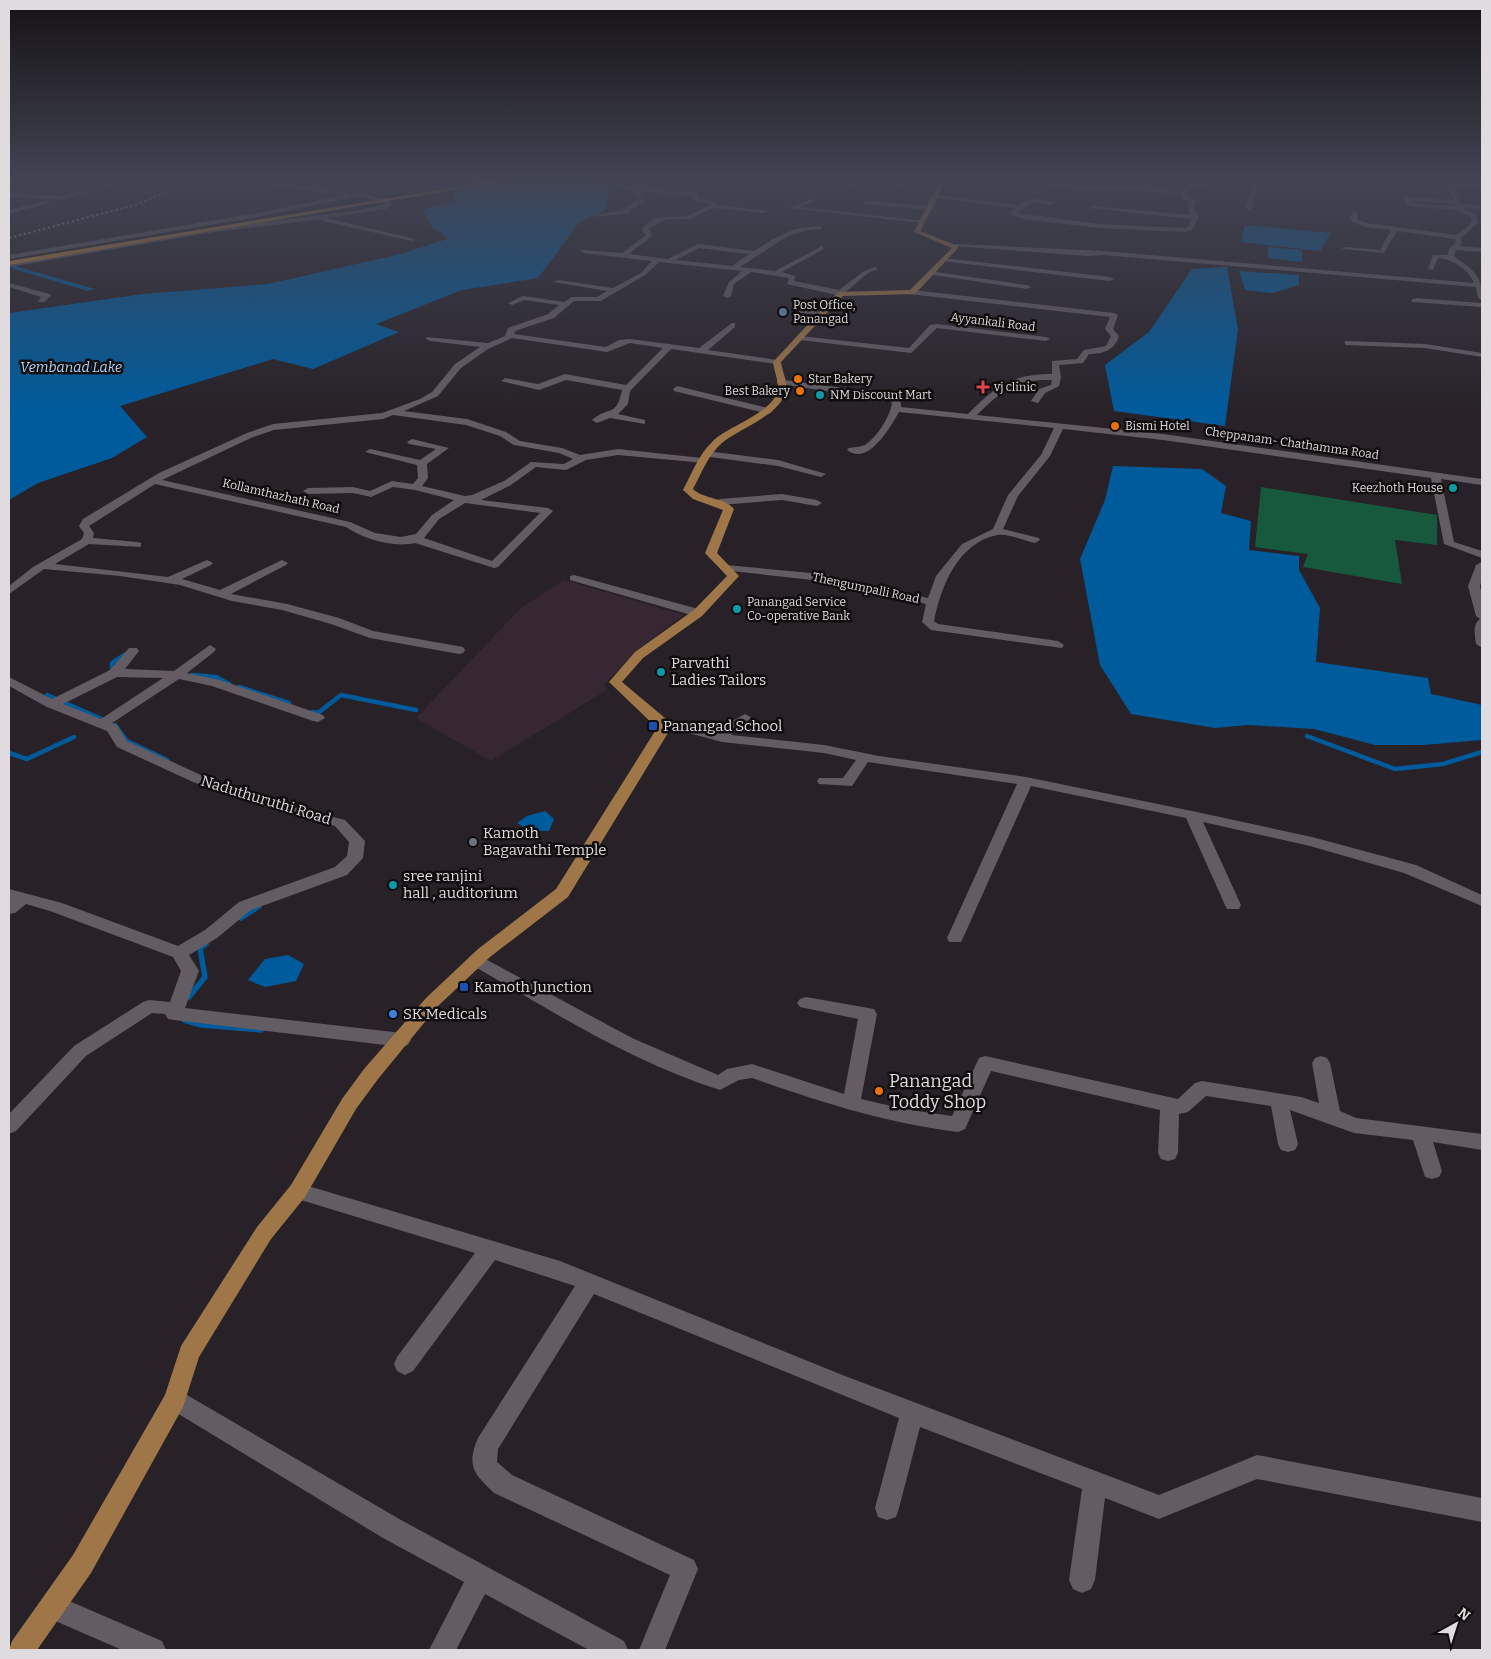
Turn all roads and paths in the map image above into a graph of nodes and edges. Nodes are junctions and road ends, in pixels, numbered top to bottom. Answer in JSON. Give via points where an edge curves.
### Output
{"nodes":[{"id":1,"x":34,"y":256,"type":"edge"},
{"id":2,"x":42,"y":256,"type":"edge"},
{"id":3,"x":45,"y":256,"type":"edge"},
{"id":4,"x":636,"y":256,"type":"edge"},
{"id":5,"x":677,"y":256,"type":"edge"},
{"id":6,"x":751,"y":256,"type":"edge"},
{"id":7,"x":807,"y":256,"type":"edge"},
{"id":8,"x":946,"y":256,"type":"edge"},
{"id":9,"x":1158,"y":256,"type":"edge"},
{"id":10,"x":1435,"y":256,"type":"edge"},
{"id":11,"x":1441,"y":256,"type":"edge"},
{"id":12,"x":1450,"y":257,"type":"joint"},
{"id":13,"x":658,"y":259,"type":"junction"},
{"id":14,"x":670,"y":260,"type":"junction"},
{"id":15,"x":943,"y":260,"type":"junction"},
{"id":16,"x":9,"y":262,"type":"edge"},
{"id":17,"x":735,"y":267,"type":"junction"},
{"id":18,"x":752,"y":269,"type":"junction"},
{"id":19,"x":875,"y":269,"type":"dead end"},
{"id":20,"x":1431,"y":269,"type":"dead end"},
{"id":21,"x":776,"y":273,"type":"junction"},
{"id":22,"x":929,"y":274,"type":"junction"},
{"id":23,"x":1110,"y":279,"type":"dead end"},
{"id":24,"x":558,"y":282,"type":"dead end"},
{"id":25,"x":9,"y":285,"type":"edge"},
{"id":26,"x":1477,"y":286,"type":"junction"},
{"id":27,"x":1027,"y":287,"type":"dead end"},
{"id":28,"x":614,"y":290,"type":"junction"},
{"id":29,"x":912,"y":292,"type":"junction"},
{"id":30,"x":841,"y":293,"type":"junction"},
{"id":31,"x":727,"y":296,"type":"dead end"},
{"id":32,"x":1482,"y":298,"type":"edge"},
{"id":33,"x":41,"y":300,"type":"dead end"},
{"id":34,"x":1415,"y":300,"type":"dead end"},
{"id":35,"x":512,"y":303,"type":"dead end"},
{"id":36,"x":565,"y":304,"type":"junction"},
{"id":37,"x":1482,"y":305,"type":"edge"},
{"id":38,"x":803,"y":311,"type":"dead end"},
{"id":39,"x":823,"y":313,"type":"junction"},
{"id":40,"x":732,"y":325,"type":"dead end"},
{"id":41,"x":509,"y":336,"type":"junction"},
{"id":42,"x":800,"y":338,"type":"junction"},
{"id":43,"x":430,"y":339,"type":"dead end"},
{"id":44,"x":1046,"y":339,"type":"dead end"},
{"id":45,"x":1348,"y":343,"type":"dead end"},
{"id":46,"x":488,"y":346,"type":"junction"},
{"id":47,"x":669,"y":347,"type":"junction"},
{"id":48,"x":889,"y":348,"type":"junction"},
{"id":49,"x":607,"y":350,"type":"junction"},
{"id":50,"x":700,"y":352,"type":"junction"},
{"id":51,"x":1482,"y":355,"type":"edge"},
{"id":52,"x":593,"y":356,"type":"dead end"},
{"id":53,"x":882,"y":358,"type":"dead end"},
{"id":54,"x":777,"y":362,"type":"junction"},
{"id":55,"x":1057,"y":378,"type":"junction"},
{"id":56,"x":505,"y":381,"type":"dead end"},
{"id":57,"x":780,"y":381,"type":"junction"},
{"id":58,"x":628,"y":388,"type":"junction"},
{"id":59,"x":678,"y":389,"type":"dead end"},
{"id":60,"x":1035,"y":401,"type":"dead end"},
{"id":61,"x":896,"y":410,"type":"junction"},
{"id":62,"x":768,"y":411,"type":"junction"},
{"id":63,"x":393,"y":413,"type":"junction"},
{"id":64,"x":610,"y":415,"type":"junction"},
{"id":65,"x":970,"y":416,"type":"junction"},
{"id":66,"x":598,"y":420,"type":"dead end"},
{"id":67,"x":318,"y":422,"type":"junction"},
{"id":68,"x":642,"y":422,"type":"dead end"},
{"id":69,"x":504,"y":424,"type":"dead end"},
{"id":70,"x":1060,"y":426,"type":"junction"},
{"id":71,"x":488,"y":428,"type":"junction"},
{"id":72,"x":338,"y":429,"type":"dead end"},
{"id":73,"x":626,"y":441,"type":"dead end"},
{"id":74,"x":412,"y":442,"type":"dead end"},
{"id":75,"x":852,"y":450,"type":"dead end"},
{"id":76,"x":370,"y":452,"type":"dead end"},
{"id":77,"x":618,"y":452,"type":"junction"},
{"id":78,"x":580,"y":458,"type":"junction"},
{"id":79,"x":704,"y":458,"type":"junction"},
{"id":80,"x":422,"y":463,"type":"junction"},
{"id":81,"x":821,"y":474,"type":"dead end"},
{"id":82,"x":1436,"y":477,"type":"junction"},
{"id":83,"x":153,"y":481,"type":"junction"},
{"id":84,"x":1482,"y":482,"type":"edge"},
{"id":85,"x":416,"y":487,"type":"junction"},
{"id":86,"x":308,"y":490,"type":"dead end"},
{"id":87,"x":268,"y":493,"type":"dead end"},
{"id":88,"x":462,"y":500,"type":"junction"},
{"id":89,"x":720,"y":502,"type":"junction"},
{"id":90,"x":817,"y":503,"type":"dead end"},
{"id":91,"x":263,"y":504,"type":"junction"},
{"id":92,"x":329,"y":520,"type":"junction"},
{"id":93,"x":313,"y":530,"type":"dead end"},
{"id":94,"x":997,"y":531,"type":"junction"},
{"id":95,"x":416,"y":539,"type":"junction"},
{"id":96,"x":1035,"y":540,"type":"dead end"},
{"id":97,"x":88,"y":542,"type":"junction"},
{"id":98,"x":137,"y":546,"type":"dead end"},
{"id":99,"x":1482,"y":554,"type":"edge"},
{"id":100,"x":207,"y":563,"type":"dead end"},
{"id":101,"x":282,"y":563,"type":"dead end"},
{"id":102,"x":44,"y":566,"type":"junction"},
{"id":103,"x":726,"y":568,"type":"junction"},
{"id":104,"x":1481,"y":570,"type":"edge"},
{"id":105,"x":574,"y":578,"type":"dead end"},
{"id":106,"x":170,"y":580,"type":"junction"},
{"id":107,"x":9,"y":590,"type":"edge"},
{"id":108,"x":221,"y":594,"type":"junction"},
{"id":109,"x":932,"y":602,"type":"junction"},
{"id":110,"x":698,"y":613,"type":"junction"},
{"id":111,"x":1482,"y":616,"type":"edge"},
{"id":112,"x":1482,"y":622,"type":"edge"},
{"id":113,"x":1482,"y":644,"type":"edge"},
{"id":114,"x":1058,"y":645,"type":"dead end"},
{"id":115,"x":210,"y":648,"type":"dead end"},
{"id":116,"x":459,"y":650,"type":"dead end"},
{"id":117,"x":133,"y":651,"type":"dead end"},
{"id":118,"x":115,"y":673,"type":"junction"},
{"id":119,"x":177,"y":675,"type":"junction"},
{"id":120,"x":9,"y":682,"type":"edge"},
{"id":121,"x":52,"y":704,"type":"junction"},
{"id":122,"x":318,"y":718,"type":"dead end"},
{"id":123,"x":745,"y":718,"type":"dead end"},
{"id":124,"x":660,"y":721,"type":"junction"},
{"id":125,"x":102,"y":724,"type":"junction"},
{"id":126,"x":722,"y":738,"type":"junction"},
{"id":127,"x":865,"y":757,"type":"junction"},
{"id":128,"x":824,"y":781,"type":"dead end"},
{"id":129,"x":1026,"y":781,"type":"junction"},
{"id":130,"x":1192,"y":815,"type":"junction"},
{"id":131,"x":16,"y":896,"type":"edge"},
{"id":132,"x":1482,"y":901,"type":"edge"},
{"id":133,"x":1233,"y":905,"type":"dead end"},
{"id":134,"x":9,"y":909,"type":"edge"},
{"id":135,"x":955,"y":938,"type":"dead end"},
{"id":136,"x":179,"y":953,"type":"junction"},
{"id":137,"x":476,"y":960,"type":"junction"},
{"id":138,"x":806,"y":1003,"type":"dead end"},
{"id":139,"x":177,"y":1009,"type":"junction"},
{"id":140,"x":402,"y":1040,"type":"junction"},
{"id":141,"x":1320,"y":1063,"type":"dead end"},
{"id":142,"x":1279,"y":1100,"type":"junction"},
{"id":143,"x":851,"y":1104,"type":"junction"},
{"id":144,"x":1170,"y":1105,"type":"junction"},
{"id":145,"x":1331,"y":1116,"type":"junction"},
{"id":146,"x":9,"y":1126,"type":"edge"},
{"id":147,"x":1421,"y":1133,"type":"junction"},
{"id":148,"x":1482,"y":1142,"type":"edge"},
{"id":149,"x":1288,"y":1144,"type":"dead end"},
{"id":150,"x":1168,"y":1153,"type":"dead end"},
{"id":151,"x":1432,"y":1171,"type":"dead end"},
{"id":152,"x":298,"y":1191,"type":"junction"},
{"id":153,"x":490,"y":1250,"type":"junction"},
{"id":154,"x":589,"y":1282,"type":"junction"},
{"id":155,"x":406,"y":1364,"type":"dead end"},
{"id":156,"x":175,"y":1399,"type":"junction"},
{"id":157,"x":912,"y":1412,"type":"junction"},
{"id":158,"x":1095,"y":1482,"type":"junction"},
{"id":159,"x":887,"y":1508,"type":"dead end"},
{"id":160,"x":1482,"y":1510,"type":"edge"},
{"id":161,"x":480,"y":1577,"type":"junction"},
{"id":162,"x":1082,"y":1580,"type":"dead end"},
{"id":163,"x":53,"y":1607,"type":"junction"},
{"id":164,"x":9,"y":1645,"type":"edge"},
{"id":165,"x":16,"y":1650,"type":"edge"},
{"id":166,"x":22,"y":1650,"type":"edge"},
{"id":167,"x":153,"y":1650,"type":"edge"},
{"id":168,"x":442,"y":1650,"type":"edge"},
{"id":169,"x":615,"y":1650,"type":"edge"},
{"id":170,"x":652,"y":1650,"type":"edge"}],
"edges":[{"from":1,"to":16,"type":"street"},
{"from":2,"to":16,"type":"highway"},
{"from":3,"to":16,"type":"street"},
{"from":4,"to":13,"type":"street"},
{"from":5,"to":14,"type":"street"},
{"from":6,"to":17,"type":"street"},
{"from":7,"to":21,"type":"street"},
{"from":8,"to":15,"type":"main road"},
{"from":9,"to":26,"type":"street"},
{"from":10,"to":20,"type":"street"},
{"from":11,"to":12,"type":"street"},
{"from":12,"to":26,"type":"street","via":[[1470,271],[1477,279]]},
{"from":13,"to":14,"type":"street"},
{"from":13,"to":28,"type":"street","via":[[643,274]]},
{"from":14,"to":17,"type":"street"},
{"from":15,"to":22,"type":"main road"},
{"from":15,"to":23,"type":"street"},
{"from":17,"to":18,"type":"street"},
{"from":18,"to":21,"type":"street"},
{"from":18,"to":31,"type":"street","via":[[730,285]]},
{"from":19,"to":30,"type":"street","via":[[866,272]]},
{"from":21,"to":30,"type":"street","via":[[793,277],[790,282]]},
{"from":22,"to":27,"type":"street"},
{"from":22,"to":29,"type":"main road"},
{"from":24,"to":28,"type":"street"},
{"from":25,"to":33,"type":"street","via":[[47,296]]},
{"from":26,"to":32,"type":"street"},
{"from":28,"to":36,"type":"street","via":[[598,299],[578,297]]},
{"from":29,"to":30,"type":"main road"},
{"from":29,"to":55,"type":"street","via":[[1114,315],[1108,329],[1119,338],[1102,351],[1087,352],[1080,361],[1055,363]]},
{"from":30,"to":39,"type":"main road"},
{"from":34,"to":37,"type":"street"},
{"from":35,"to":36,"type":"street","via":[[523,298]]},
{"from":36,"to":41,"type":"street","via":[[550,316],[514,329]]},
{"from":38,"to":39,"type":"street"},
{"from":39,"to":42,"type":"main road"},
{"from":40,"to":50,"type":"street"},
{"from":41,"to":46,"type":"street"},
{"from":41,"to":49,"type":"street"},
{"from":42,"to":48,"type":"street","name":"Ayyankali Road"},
{"from":42,"to":54,"type":"main road"},
{"from":43,"to":46,"type":"street"},
{"from":44,"to":48,"type":"street","name":"Ayyankali Road","via":[[937,326],[911,351]]},
{"from":45,"to":51,"type":"street","via":[[1424,346]]},
{"from":46,"to":63,"type":"street","via":[[458,366],[434,394]]},
{"from":47,"to":49,"type":"street","via":[[630,341]]},
{"from":47,"to":50,"type":"street"},
{"from":47,"to":58,"type":"street"},
{"from":48,"to":53,"type":"street"},
{"from":49,"to":52,"type":"street"},
{"from":50,"to":54,"type":"street"},
{"from":54,"to":57,"type":"main road"},
{"from":55,"to":60,"type":"street","via":[[1055,386],[1042,392]]},
{"from":55,"to":65,"type":"street","via":[[1029,376],[1009,382]]},
{"from":56,"to":58,"type":"street","via":[[539,387],[565,377]]},
{"from":57,"to":61,"type":"street","via":[[886,397],[897,403]]},
{"from":57,"to":62,"type":"main road","via":[[779,397]]},
{"from":58,"to":64,"type":"street","via":[[624,404]]},
{"from":59,"to":62,"type":"street","via":[[683,393]]},
{"from":61,"to":65,"type":"street","name":"Cheppanam- Chathamma Road"},
{"from":61,"to":75,"type":"street","via":[[872,444]]},
{"from":62,"to":79,"type":"main road","via":[[719,440]]},
{"from":63,"to":67,"type":"street"},
{"from":63,"to":71,"type":"street","via":[[467,422]]},
{"from":64,"to":66,"type":"street"},
{"from":64,"to":68,"type":"street"},
{"from":65,"to":70,"type":"street","name":"Cheppanam- Chathamma Road"},
{"from":67,"to":72,"type":"street"},
{"from":67,"to":83,"type":"street","via":[[273,427],[250,435]]},
{"from":69,"to":71,"type":"street"},
{"from":70,"to":82,"type":"street","name":"Cheppanam- Chathamma Road","via":[[1163,437]]},
{"from":70,"to":94,"type":"street","via":[[1044,456],[1013,495]]},
{"from":71,"to":78,"type":"street","via":[[517,443],[562,451]]},
{"from":73,"to":77,"type":"street"},
{"from":74,"to":80,"type":"street","via":[[444,448]]},
{"from":76,"to":80,"type":"street"},
{"from":77,"to":78,"type":"street"},
{"from":77,"to":79,"type":"street"},
{"from":78,"to":88,"type":"street","via":[[566,466],[534,464],[503,486],[475,499]]},
{"from":79,"to":81,"type":"street","via":[[750,458]]},
{"from":79,"to":89,"type":"main road","via":[[688,490],[693,495]]},
{"from":80,"to":85,"type":"street","via":[[423,478]]},
{"from":82,"to":84,"type":"street","name":"Cheppanam- Chathamma Road"},
{"from":82,"to":99,"type":"street","via":[[1449,544]]},
{"from":83,"to":91,"type":"street","name":"Kollamthazhath Road"},
{"from":83,"to":97,"type":"street","via":[[86,522]]},
{"from":85,"to":86,"type":"street","via":[[392,484],[371,494],[354,490]]},
{"from":85,"to":88,"type":"street"},
{"from":87,"to":91,"type":"street","via":[[271,499]]},
{"from":88,"to":95,"type":"street","via":[[437,516]]},
{"from":88,"to":95,"type":"street","via":[[503,508],[548,511],[494,565]]},
{"from":89,"to":90,"type":"street","via":[[782,497]]},
{"from":89,"to":103,"type":"main road","via":[[729,509],[710,553]]},
{"from":91,"to":92,"type":"street","name":"Kollamthazhath Road"},
{"from":92,"to":93,"type":"street"},
{"from":92,"to":95,"type":"street","name":"Kollamthazhath Road","via":[[396,541]]},
{"from":94,"to":96,"type":"street"},
{"from":94,"to":109,"type":"street","name":"Thengumpalli Road","via":[[966,546],[942,576]]},
{"from":97,"to":98,"type":"street"},
{"from":97,"to":102,"type":"street"},
{"from":100,"to":106,"type":"street"},
{"from":101,"to":108,"type":"street"},
{"from":102,"to":106,"type":"street"},
{"from":102,"to":107,"type":"street"},
{"from":103,"to":109,"type":"street","name":"Thengumpalli Road","via":[[813,576]]},
{"from":103,"to":110,"type":"main road","via":[[733,576]]},
{"from":104,"to":111,"type":"street","via":[[1474,586]]},
{"from":105,"to":110,"type":"street"},
{"from":106,"to":108,"type":"street"},
{"from":108,"to":116,"type":"street","via":[[335,621],[370,634]]},
{"from":109,"to":114,"type":"street","via":[[928,622],[935,627]]},
{"from":110,"to":124,"type":"main road","via":[[639,655],[615,682]]},
{"from":112,"to":113,"type":"street"},
{"from":115,"to":119,"type":"street"},
{"from":117,"to":118,"type":"street"},
{"from":118,"to":119,"type":"street"},
{"from":118,"to":121,"type":"street"},
{"from":119,"to":122,"type":"street","via":[[216,683]]},
{"from":119,"to":125,"type":"street"},
{"from":120,"to":121,"type":"street","name":"Naduthuruthi Road"},
{"from":121,"to":125,"type":"street","name":"Naduthuruthi Road"},
{"from":123,"to":126,"type":"street","via":[[728,729]]},
{"from":124,"to":126,"type":"street"},
{"from":124,"to":137,"type":"main road","via":[[664,728],[562,893]]},
{"from":125,"to":136,"type":"street","name":"Naduthuruthi Road","via":[[112,728],[122,744],[198,779],[288,810],[340,823],[357,841],[355,858],[341,871],[245,906],[211,934]]},
{"from":126,"to":127,"type":"street","via":[[824,749]]},
{"from":127,"to":128,"type":"street","via":[[847,783]]},
{"from":127,"to":129,"type":"street","via":[[987,768]]},
{"from":129,"to":130,"type":"street"},
{"from":129,"to":135,"type":"street"},
{"from":130,"to":132,"type":"street","via":[[1312,842],[1410,869]]},
{"from":130,"to":133,"type":"street"},
{"from":131,"to":134,"type":"street"},
{"from":131,"to":136,"type":"street","via":[[56,907]]},
{"from":136,"to":139,"type":"street","via":[[190,972]]},
{"from":137,"to":140,"type":"main road","via":[[432,1002]]},
{"from":137,"to":143,"type":"street","via":[[631,1047],[700,1077],[720,1083],[734,1074],[752,1071]]},
{"from":138,"to":143,"type":"street","via":[[868,1014]]},
{"from":139,"to":140,"type":"street","via":[[174,1014]]},
{"from":139,"to":146,"type":"street","via":[[153,1006],[80,1051]]},
{"from":140,"to":152,"type":"main road","via":[[349,1104]]},
{"from":141,"to":145,"type":"street"},
{"from":142,"to":144,"type":"street","via":[[1202,1088],[1180,1107]]},
{"from":142,"to":145,"type":"street","via":[[1301,1104]]},
{"from":142,"to":149,"type":"street"},
{"from":143,"to":144,"type":"street","via":[[920,1121],[958,1124],[985,1063]]},
{"from":144,"to":150,"type":"street"},
{"from":145,"to":147,"type":"street","via":[[1354,1125]]},
{"from":147,"to":148,"type":"street"},
{"from":147,"to":151,"type":"street"},
{"from":152,"to":153,"type":"street"},
{"from":152,"to":156,"type":"main road","via":[[264,1233],[189,1353]]},
{"from":153,"to":154,"type":"street"},
{"from":153,"to":155,"type":"street"},
{"from":154,"to":157,"type":"street"},
{"from":154,"to":170,"type":"street","via":[[486,1446],[484,1467],[503,1484],[685,1569]]},
{"from":156,"to":161,"type":"street","via":[[384,1524]]},
{"from":156,"to":163,"type":"main road","via":[[82,1564]]},
{"from":157,"to":158,"type":"street"},
{"from":157,"to":159,"type":"street"},
{"from":158,"to":160,"type":"street","via":[[1159,1507],[1257,1467]]},
{"from":158,"to":162,"type":"street"},
{"from":161,"to":168,"type":"street"},
{"from":161,"to":169,"type":"street"},
{"from":163,"to":166,"type":"main road"},
{"from":163,"to":167,"type":"street"},
{"from":164,"to":165,"type":"street"}]}
